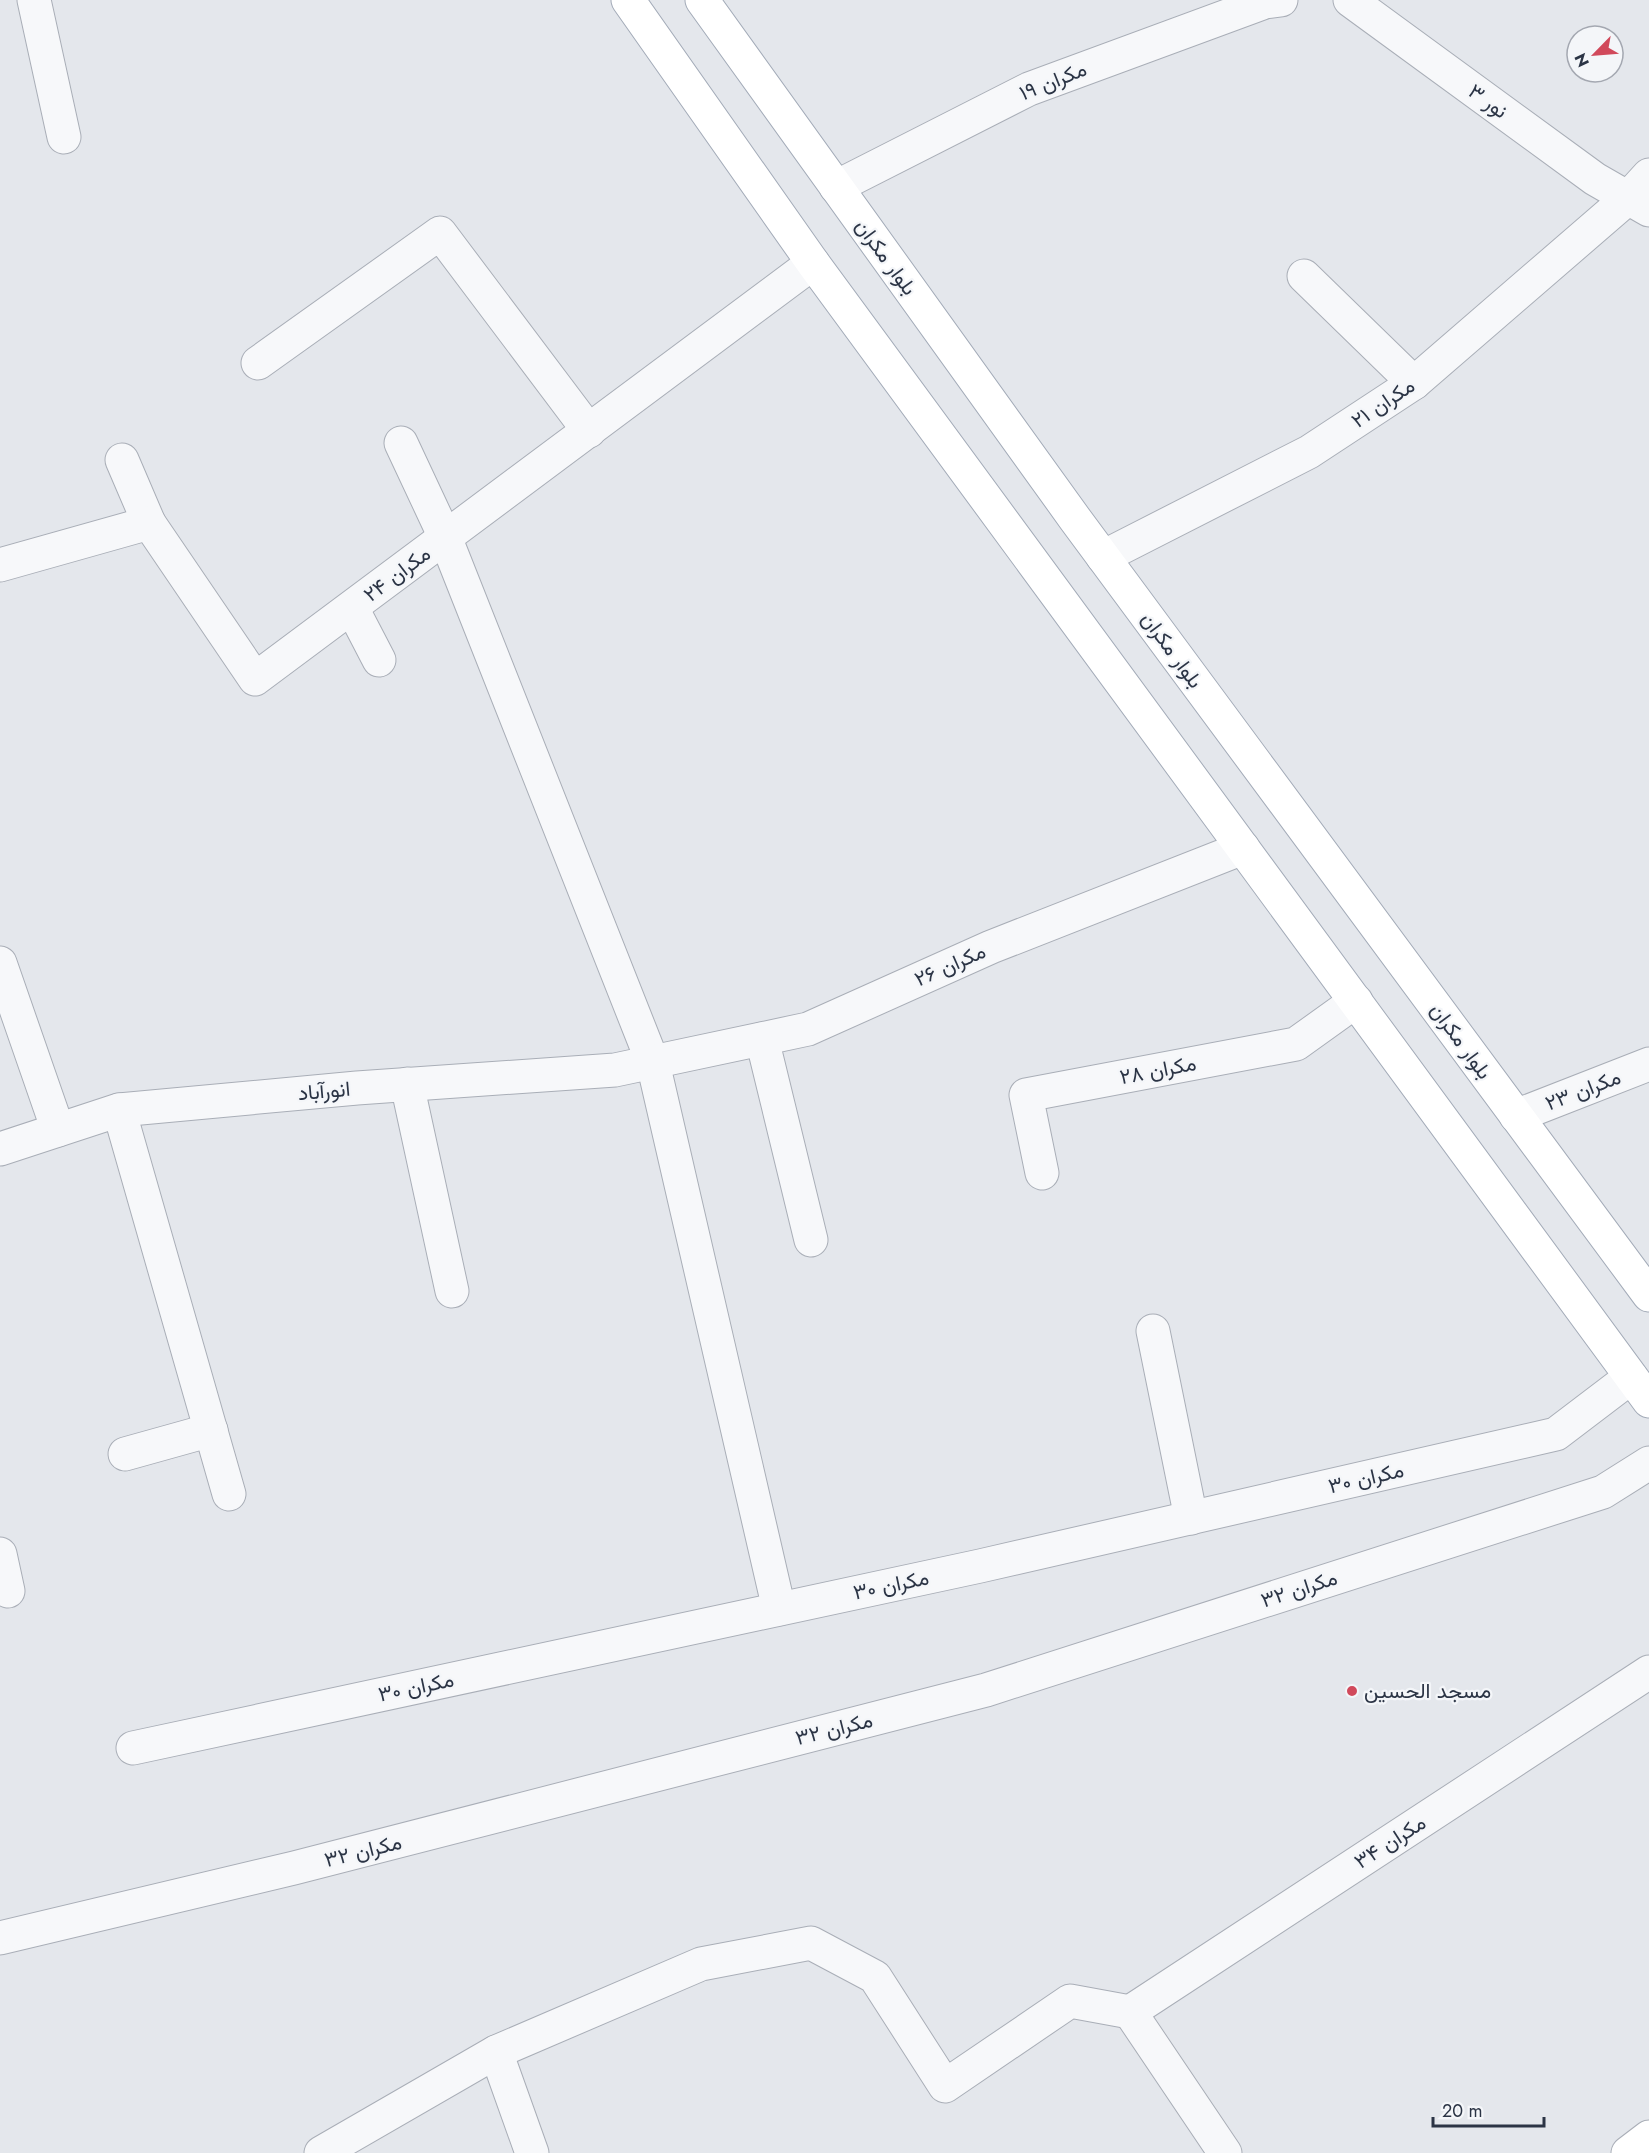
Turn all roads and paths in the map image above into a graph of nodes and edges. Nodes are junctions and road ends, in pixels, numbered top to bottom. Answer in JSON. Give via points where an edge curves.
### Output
{"nodes":[{"id":1,"x":34,"y":0,"type":"edge"},
{"id":2,"x":628,"y":0,"type":"edge"},
{"id":3,"x":702,"y":0,"type":"edge"},
{"id":4,"x":1281,"y":0,"type":"edge"},
{"id":5,"x":1350,"y":0,"type":"edge"},
{"id":6,"x":64,"y":137,"type":"dead end"},
{"id":7,"x":836,"y":187,"type":"junction"},
{"id":8,"x":1642,"y":194,"type":"edge"},
{"id":9,"x":813,"y":263,"type":"junction"},
{"id":10,"x":1304,"y":276,"type":"dead end"},
{"id":11,"x":258,"y":363,"type":"dead end"},
{"id":12,"x":1414,"y":382,"type":"junction"},
{"id":13,"x":589,"y":430,"type":"junction"},
{"id":14,"x":401,"y":443,"type":"dead end"},
{"id":15,"x":122,"y":460,"type":"dead end"},
{"id":16,"x":149,"y":523,"type":"junction"},
{"id":17,"x":445,"y":537,"type":"junction"},
{"id":18,"x":1103,"y":557,"type":"junction"},
{"id":19,"x":0,"y":565,"type":"edge"},
{"id":20,"x":352,"y":608,"type":"junction"},
{"id":21,"x":379,"y":660,"type":"dead end"},
{"id":22,"x":1243,"y":848,"type":"junction"},
{"id":23,"x":0,"y":963,"type":"edge"},
{"id":24,"x":1356,"y":1001,"type":"junction"},
{"id":25,"x":762,"y":1039,"type":"junction"},
{"id":26,"x":653,"y":1062,"type":"junction"},
{"id":27,"x":1649,"y":1064,"type":"edge"},
{"id":28,"x":407,"y":1084,"type":"junction"},
{"id":29,"x":119,"y":1110,"type":"junction"},
{"id":30,"x":1516,"y":1116,"type":"junction"},
{"id":31,"x":58,"y":1130,"type":"junction"},
{"id":32,"x":0,"y":1149,"type":"edge"},
{"id":33,"x":1042,"y":1173,"type":"dead end"},
{"id":34,"x":811,"y":1240,"type":"dead end"},
{"id":35,"x":452,"y":1291,"type":"dead end"},
{"id":36,"x":1649,"y":1295,"type":"edge"},
{"id":37,"x":1153,"y":1331,"type":"dead end"},
{"id":38,"x":1640,"y":1389,"type":"edge"},
{"id":39,"x":211,"y":1430,"type":"junction"},
{"id":40,"x":125,"y":1454,"type":"dead end"},
{"id":41,"x":1649,"y":1463,"type":"edge"},
{"id":42,"x":229,"y":1494,"type":"dead end"},
{"id":43,"x":1191,"y":1518,"type":"junction"},
{"id":44,"x":0,"y":1554,"type":"edge"},
{"id":45,"x":8,"y":1591,"type":"dead end"},
{"id":46,"x":779,"y":1609,"type":"junction"},
{"id":47,"x":1649,"y":1672,"type":"edge"},
{"id":48,"x":133,"y":1748,"type":"dead end"},
{"id":49,"x":0,"y":1938,"type":"edge"},
{"id":50,"x":1131,"y":2012,"type":"junction"},
{"id":51,"x":496,"y":2052,"type":"junction"},
{"id":52,"x":1649,"y":2137,"type":"edge"},
{"id":53,"x":321,"y":2153,"type":"edge"},
{"id":54,"x":532,"y":2153,"type":"edge"},
{"id":55,"x":1225,"y":2153,"type":"edge"},
{"id":56,"x":1628,"y":2153,"type":"edge"}],
"edges":[{"from":1,"to":6,"type":"street"},
{"from":2,"to":9,"type":"main road"},
{"from":3,"to":7,"type":"main road","name":"بلوار مکران"},
{"from":4,"to":7,"type":"street","name":"مکران ۱۹","via":[[1265,2],[1029,89]]},
{"from":5,"to":8,"type":"street","name":"نور ۳","via":[[1595,179]]},
{"from":7,"to":18,"type":"main road","name":"بلوار مکران"},
{"from":8,"to":12,"type":"street","name":"مکران ۲۱"},
{"from":9,"to":13,"type":"street","name":"مکران ۲۴"},
{"from":9,"to":22,"type":"main road"},
{"from":10,"to":12,"type":"street"},
{"from":11,"to":13,"type":"street","via":[[440,233]]},
{"from":12,"to":18,"type":"street","name":"مکران ۲۱","via":[[1309,452]]},
{"from":13,"to":17,"type":"street","name":"مکران ۲۴"},
{"from":14,"to":17,"type":"street"},
{"from":15,"to":16,"type":"street"},
{"from":16,"to":19,"type":"street"},
{"from":16,"to":20,"type":"street","name":"مکران ۲۴","via":[[255,679]]},
{"from":17,"to":20,"type":"street","name":"مکران ۲۴"},
{"from":17,"to":26,"type":"street"},
{"from":18,"to":30,"type":"main road","name":"بلوار مکران"},
{"from":20,"to":21,"type":"street"},
{"from":22,"to":24,"type":"main road"},
{"from":22,"to":25,"type":"street","name":"مکران ۲۶","via":[[991,947],[808,1029]]},
{"from":23,"to":31,"type":"street"},
{"from":24,"to":33,"type":"street","name":"مکران ۲۸","via":[[1296,1044],[1026,1095]]},
{"from":24,"to":38,"type":"main road"},
{"from":25,"to":26,"type":"street","name":"مکران ۲۶"},
{"from":25,"to":34,"type":"street"},
{"from":26,"to":28,"type":"street","name":"انورآباد","via":[[615,1070]]},
{"from":26,"to":46,"type":"street"},
{"from":27,"to":30,"type":"street","name":"مکران ۲۳"},
{"from":28,"to":29,"type":"street","name":"انورآباد"},
{"from":28,"to":35,"type":"street"},
{"from":29,"to":31,"type":"street","name":"انورآباد"},
{"from":29,"to":39,"type":"street"},
{"from":30,"to":36,"type":"main road","name":"بلوار مکران"},
{"from":31,"to":32,"type":"street","name":"انورآباد"},
{"from":37,"to":43,"type":"street"},
{"from":38,"to":43,"type":"street","name":"مکران ۳۰","via":[[1556,1434]]},
{"from":39,"to":40,"type":"street"},
{"from":39,"to":42,"type":"street"},
{"from":41,"to":49,"type":"street","name":"مکران ۳۲","via":[[1603,1492],[986,1690],[306,1866]]},
{"from":43,"to":46,"type":"street","name":"مکران ۳۰"},
{"from":44,"to":45,"type":"street"},
{"from":46,"to":48,"type":"street","name":"مکران ۳۰"},
{"from":47,"to":50,"type":"street","name":"مکران ۳۴"},
{"from":50,"to":51,"type":"street","via":[[1070,2001],[945,2086],[875,1977],[811,1943],[701,1964]]},
{"from":50,"to":55,"type":"street"},
{"from":51,"to":53,"type":"street"},
{"from":51,"to":54,"type":"street"},
{"from":52,"to":56,"type":"main road"}]}
